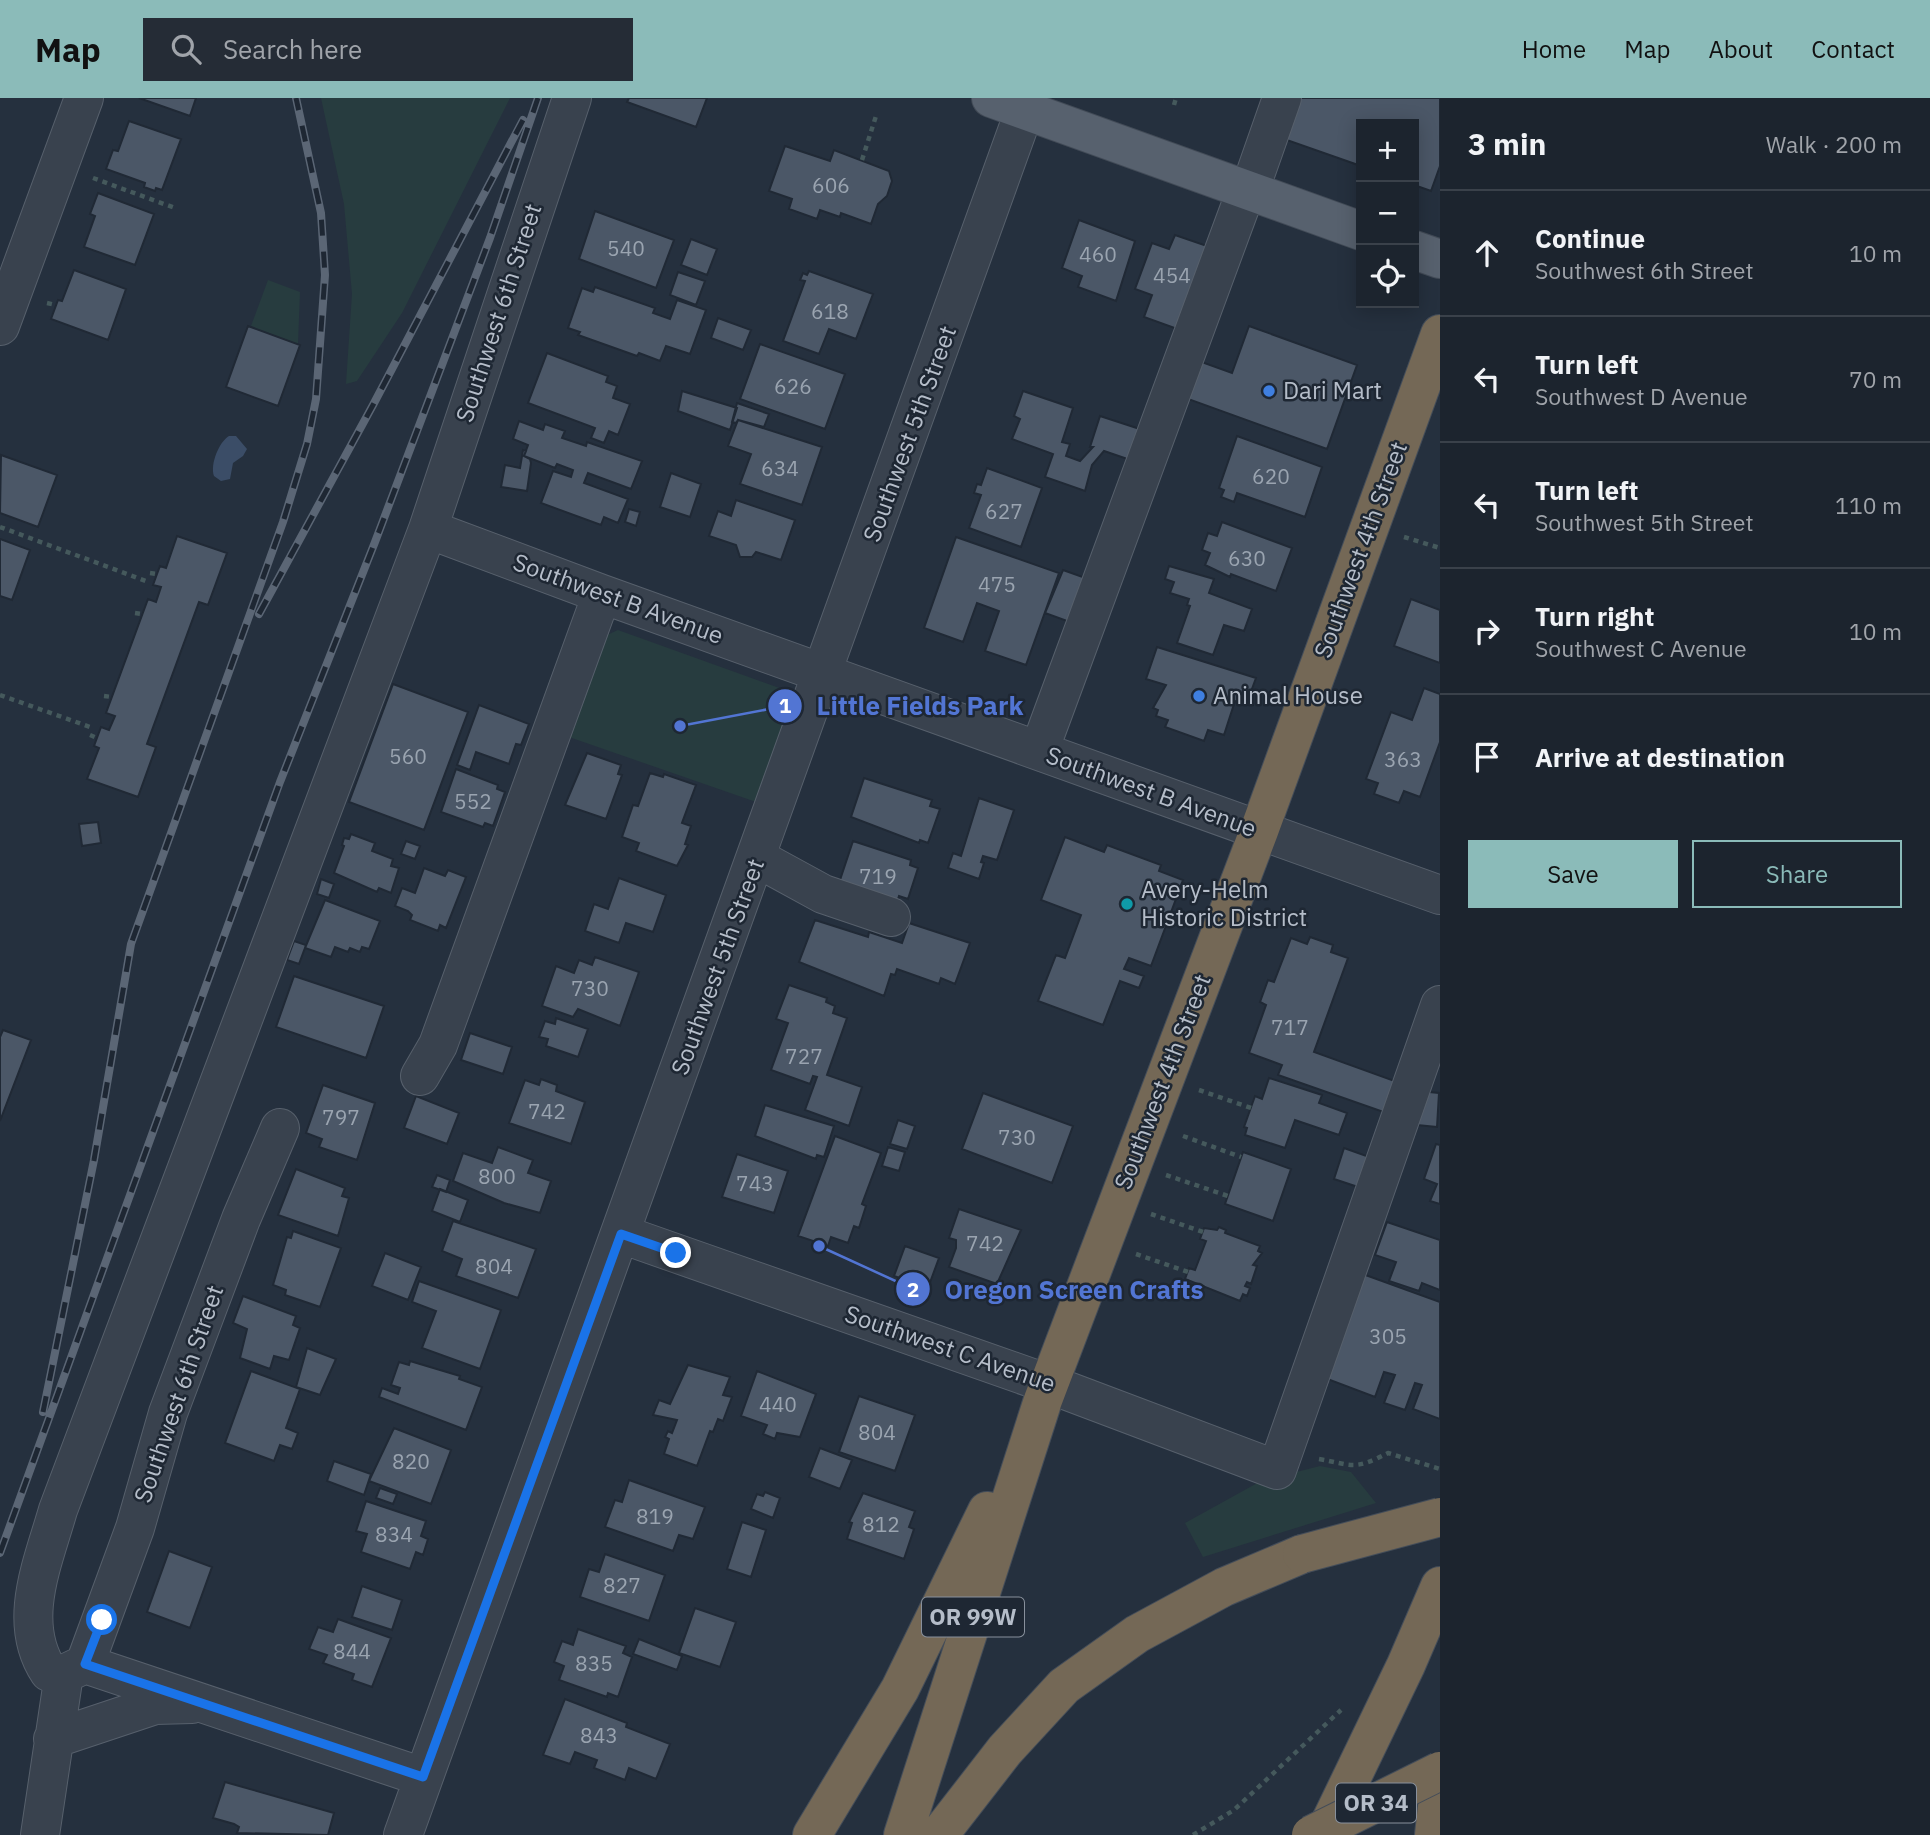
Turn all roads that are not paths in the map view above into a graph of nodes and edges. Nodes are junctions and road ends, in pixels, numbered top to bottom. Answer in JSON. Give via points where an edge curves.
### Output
{"nodes":[{"id":1,"x":84,"y":98,"type":"edge"},
{"id":2,"x":572,"y":98,"type":"edge"},
{"id":3,"x":1282,"y":98,"type":"edge"},
{"id":4,"x":1015,"y":102,"type":"edge"},
{"id":5,"x":1247,"y":192,"type":"junction"},
{"id":6,"x":1356,"y":230,"type":"edge"},
{"id":7,"x":1419,"y":252,"type":"edge"},
{"id":8,"x":1440,"y":259,"type":"edge"},
{"id":9,"x":0,"y":326,"type":"edge"},
{"id":10,"x":1440,"y":334,"type":"edge"},
{"id":11,"x":428,"y":529,"type":"junction"},
{"id":12,"x":602,"y":594,"type":"junction"},
{"id":13,"x":824,"y":673,"type":"junction"},
{"id":14,"x":1039,"y":751,"type":"junction"},
{"id":15,"x":1258,"y":831,"type":"junction"},
{"id":16,"x":757,"y":858,"type":"junction"},
{"id":17,"x":1440,"y":895,"type":"edge"},
{"id":18,"x":891,"y":918,"type":"dead end"},
{"id":19,"x":1440,"y":1005,"type":"edge"},
{"id":20,"x":420,"y":1076,"type":"dead end"},
{"id":21,"x":281,"y":1128,"type":"dead end"},
{"id":22,"x":621,"y":1234,"type":"junction"},
{"id":23,"x":1046,"y":1392,"type":"junction"},
{"id":24,"x":1440,"y":1517,"type":"edge"},
{"id":25,"x":1440,"y":1586,"type":"edge"},
{"id":26,"x":75,"y":1669,"type":"junction"},
{"id":27,"x":204,"y":1703,"type":"junction"},
{"id":28,"x":53,"y":1739,"type":"junction"},
{"id":29,"x":1440,"y":1771,"type":"edge"},
{"id":30,"x":423,"y":1777,"type":"junction"},
{"id":31,"x":1440,"y":1780,"type":"edge"},
{"id":32,"x":40,"y":1835,"type":"edge"},
{"id":33,"x":403,"y":1835,"type":"edge"},
{"id":34,"x":812,"y":1835,"type":"edge"},
{"id":35,"x":903,"y":1835,"type":"edge"},
{"id":36,"x":939,"y":1835,"type":"edge"},
{"id":37,"x":1311,"y":1835,"type":"edge"},
{"id":38,"x":1324,"y":1835,"type":"edge"},
{"id":39,"x":1434,"y":1835,"type":"edge"}],
"edges":[{"from":1,"to":9,"type":"street"},
{"from":2,"to":11,"type":"street","name":"Southwest 6th Street"},
{"from":3,"to":5,"type":"street"},
{"from":4,"to":5,"type":"main road"},
{"from":4,"to":13,"type":"street","name":"Southwest 5th Street"},
{"from":5,"to":6,"type":"main road"},
{"from":5,"to":14,"type":"street"},
{"from":7,"to":8,"type":"main road"},
{"from":10,"to":15,"type":"highway","name":"Southwest 4th Street"},
{"from":11,"to":12,"type":"street","name":"Southwest B Avenue"},
{"from":11,"to":26,"type":"street","name":"Southwest 6th Street","via":[[58,1510],[32,1605],[38,1655],[49,1672]]},
{"from":12,"to":13,"type":"street","name":"Southwest B Avenue"},
{"from":12,"to":20,"type":"street","via":[[438,1045]]},
{"from":13,"to":14,"type":"street","name":"Southwest B Avenue"},
{"from":13,"to":16,"type":"street","name":"Southwest 5th Street"},
{"from":14,"to":15,"type":"street","name":"Southwest B Avenue"},
{"from":15,"to":17,"type":"street","name":"Southwest B Avenue"},
{"from":15,"to":23,"type":"highway","name":"Southwest 4th Street"},
{"from":16,"to":18,"type":"street","via":[[823,894]]},
{"from":16,"to":22,"type":"street","name":"Southwest 5th Street"},
{"from":19,"to":23,"type":"street","name":"Southwest C Avenue","via":[[1277,1470]]},
{"from":21,"to":26,"type":"street","name":"Southwest 6th Street","via":[[241,1219],[168,1413],[135,1528]]},
{"from":22,"to":23,"type":"street","name":"Southwest C Avenue"},
{"from":22,"to":30,"type":"street","name":"Southwest 5th Street"},
{"from":23,"to":34,"type":"highway","via":[[900,1689]]},
{"from":23,"to":35,"type":"highway","name":"Southwest 4th Street","number":"OR 99W"},
{"from":24,"to":36,"type":"highway","bridge":true,"via":[[1302,1554],[1224,1587],[1137,1634],[1064,1686],[1005,1750]]},
{"from":25,"to":38,"type":"highway"},
{"from":26,"to":27,"type":"street","name":"Southwest 6th Street"},
{"from":26,"to":28,"type":"street","name":"Southwest 6th Street"},
{"from":27,"to":28,"type":"street","via":[[155,1705]]},
{"from":27,"to":30,"type":"street","name":"Southwest 6th Street"},
{"from":28,"to":32,"type":"street","name":"Southwest 6th Street"},
{"from":29,"to":37,"type":"highway","number":"OR 34","bridge":true},
{"from":30,"to":33,"type":"street","name":"Southwest 5th Street"},
{"from":31,"to":39,"type":"highway"}]}
